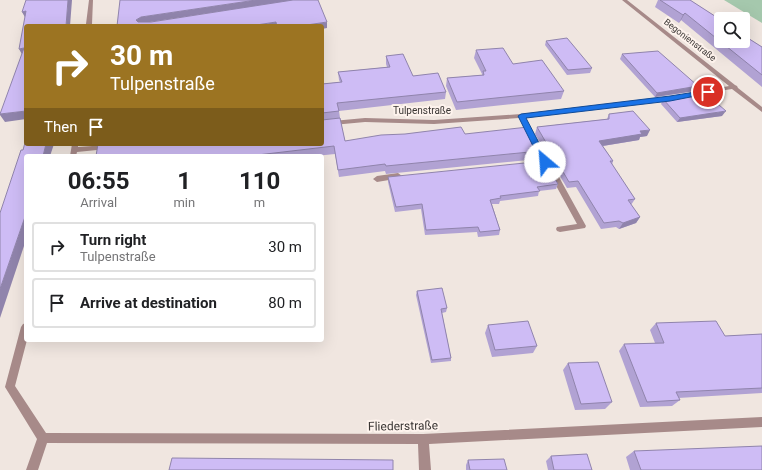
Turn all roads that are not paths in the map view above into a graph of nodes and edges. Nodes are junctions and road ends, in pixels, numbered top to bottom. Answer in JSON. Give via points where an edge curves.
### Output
{"nodes":[{"id":1,"x":91,"y":0,"type":"edge"},
{"id":2,"x":624,"y":0,"type":"edge"},
{"id":3,"x":89,"y":24,"type":"edge"},
{"id":4,"x":735,"y":87,"type":"junction"},
{"id":5,"x":691,"y":95,"type":"edge"},
{"id":6,"x":684,"y":96,"type":"edge"},
{"id":7,"x":762,"y":110,"type":"edge"},
{"id":8,"x":521,"y":116,"type":"junction"},
{"id":9,"x":324,"y":124,"type":"edge"},
{"id":10,"x":112,"y":146,"type":"edge"},
{"id":11,"x":74,"y":150,"type":"edge"},
{"id":12,"x":545,"y":162,"type":"junction"},
{"id":13,"x":529,"y":164,"type":"edge"},
{"id":14,"x":407,"y":176,"type":"edge"},
{"id":15,"x":377,"y":178,"type":"dead end"},
{"id":16,"x":560,"y":229,"type":"dead end"},
{"id":17,"x":24,"y":335,"type":"edge"},
{"id":18,"x":762,"y":422,"type":"edge"},
{"id":19,"x":43,"y":438,"type":"junction"},
{"id":20,"x":423,"y":439,"type":"junction"},
{"id":21,"x":32,"y":470,"type":"edge"},
{"id":22,"x":425,"y":470,"type":"edge"}],
"edges":[{"from":1,"to":3,"type":"street"},
{"from":2,"to":4,"type":"street","name":"Begonienstraße"},
{"from":4,"to":5,"type":"street"},
{"from":4,"to":7,"type":"street","name":"Begonienstraße"},
{"from":6,"to":8,"type":"street","name":"Tulpenstraße"},
{"from":8,"to":9,"type":"street","name":"Tulpenstraße","via":[[434,122],[365,120]]},
{"from":8,"to":12,"type":"street"},
{"from":10,"to":11,"type":"street"},
{"from":12,"to":13,"type":"street"},
{"from":12,"to":16,"type":"street","via":[[582,226]]},
{"from":14,"to":15,"type":"street"},
{"from":17,"to":19,"type":"street","via":[[10,387]]},
{"from":18,"to":20,"type":"street","name":"Fliederstraße"},
{"from":19,"to":20,"type":"street","name":"Fliederstraße"},
{"from":19,"to":21,"type":"street"},
{"from":20,"to":22,"type":"street"}]}
